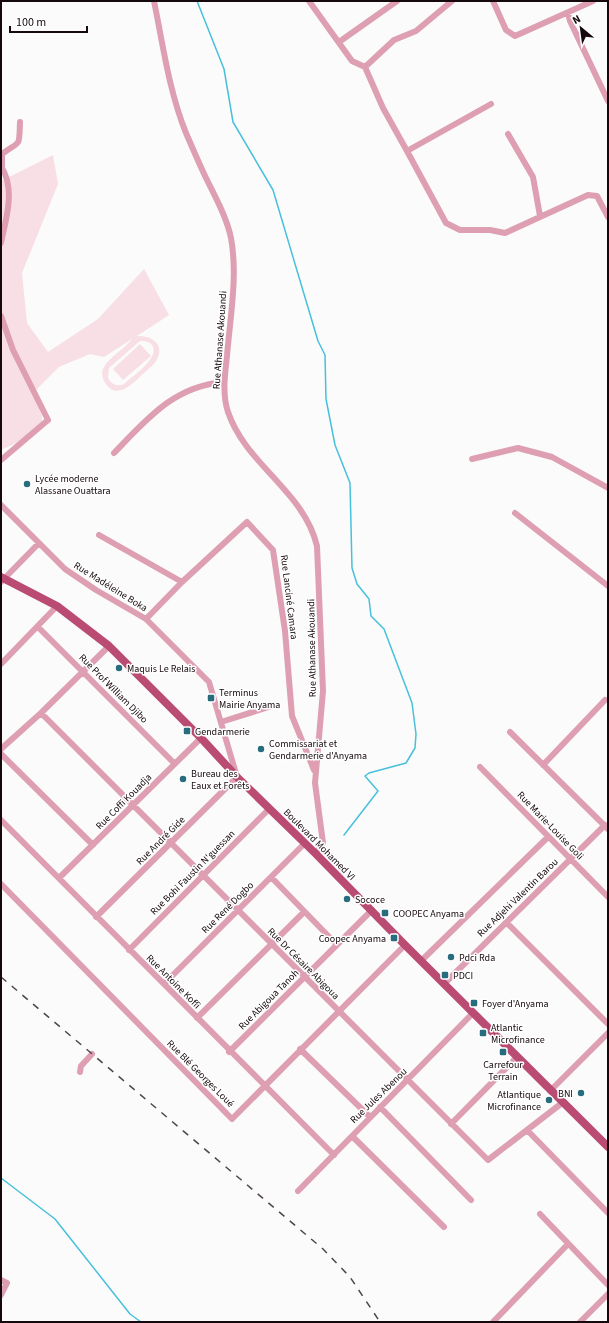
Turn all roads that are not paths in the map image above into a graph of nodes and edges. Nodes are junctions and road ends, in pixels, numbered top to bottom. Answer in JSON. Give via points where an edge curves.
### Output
{"nodes":[{"id":1,"x":154,"y":1,"type":"edge"},
{"id":2,"x":309,"y":1,"type":"edge"},
{"id":3,"x":397,"y":1,"type":"edge"},
{"id":4,"x":452,"y":1,"type":"edge"},
{"id":5,"x":493,"y":1,"type":"edge"},
{"id":6,"x":593,"y":1,"type":"edge"},
{"id":7,"x":568,"y":13,"type":"junction"},
{"id":8,"x":339,"y":42,"type":"junction"},
{"id":9,"x":365,"y":67,"type":"junction"},
{"id":10,"x":608,"y":101,"type":"edge"},
{"id":11,"x":491,"y":104,"type":"dead end"},
{"id":12,"x":20,"y":122,"type":"dead end"},
{"id":13,"x":508,"y":134,"type":"dead end"},
{"id":14,"x":408,"y":151,"type":"junction"},
{"id":15,"x":1,"y":167,"type":"edge"},
{"id":16,"x":540,"y":216,"type":"junction"},
{"id":17,"x":608,"y":217,"type":"edge"},
{"id":18,"x":1,"y":243,"type":"edge"},
{"id":19,"x":1,"y":316,"type":"edge"},
{"id":20,"x":224,"y":382,"type":"junction"},
{"id":21,"x":114,"y":453,"type":"dead end"},
{"id":22,"x":472,"y":459,"type":"dead end"},
{"id":23,"x":1,"y":460,"type":"edge"},
{"id":24,"x":608,"y":488,"type":"edge"},
{"id":25,"x":2,"y":507,"type":"edge"},
{"id":26,"x":515,"y":513,"type":"dead end"},
{"id":27,"x":99,"y":536,"type":"dead end"},
{"id":28,"x":39,"y":543,"type":"junction"},
{"id":29,"x":2,"y":579,"type":"edge"},
{"id":30,"x":182,"y":582,"type":"junction"},
{"id":31,"x":608,"y":586,"type":"edge"},
{"id":32,"x":57,"y":606,"type":"junction"},
{"id":33,"x":146,"y":620,"type":"junction"},
{"id":34,"x":38,"y":627,"type":"junction"},
{"id":35,"x":109,"y":646,"type":"junction"},
{"id":36,"x":1,"y":664,"type":"edge"},
{"id":37,"x":83,"y":671,"type":"junction"},
{"id":38,"x":605,"y":700,"type":"dead end"},
{"id":39,"x":275,"y":705,"type":"dead end"},
{"id":40,"x":41,"y":713,"type":"junction"},
{"id":41,"x":222,"y":722,"type":"junction"},
{"id":42,"x":510,"y":732,"type":"dead end"},
{"id":43,"x":201,"y":738,"type":"junction"},
{"id":44,"x":1,"y":749,"type":"edge"},
{"id":45,"x":1,"y":754,"type":"edge"},
{"id":46,"x":174,"y":763,"type":"junction"},
{"id":47,"x":543,"y":765,"type":"junction"},
{"id":48,"x":480,"y":767,"type":"dead end"},
{"id":49,"x":315,"y":772,"type":"junction"},
{"id":50,"x":237,"y":778,"type":"junction"},
{"id":51,"x":133,"y":805,"type":"junction"},
{"id":52,"x":270,"y":809,"type":"junction"},
{"id":53,"x":1,"y":820,"type":"edge"},
{"id":54,"x":606,"y":827,"type":"edge"},
{"id":55,"x":548,"y":837,"type":"junction"},
{"id":56,"x":171,"y":844,"type":"junction"},
{"id":57,"x":304,"y":844,"type":"junction"},
{"id":58,"x":93,"y":845,"type":"junction"},
{"id":59,"x":316,"y":854,"type":"junction"},
{"id":60,"x":570,"y":860,"type":"junction"},
{"id":61,"x":203,"y":875,"type":"junction"},
{"id":62,"x":271,"y":877,"type":"junction"},
{"id":63,"x":59,"y":878,"type":"junction"},
{"id":64,"x":1,"y":884,"type":"edge"},
{"id":65,"x":608,"y":897,"type":"edge"},
{"id":66,"x":238,"y":910,"type":"junction"},
{"id":67,"x":372,"y":910,"type":"junction"},
{"id":68,"x":304,"y":912,"type":"junction"},
{"id":69,"x":96,"y":917,"type":"junction"},
{"id":70,"x":506,"y":922,"type":"junction"},
{"id":71,"x":272,"y":944,"type":"junction"},
{"id":72,"x":337,"y":945,"type":"junction"},
{"id":73,"x":404,"y":945,"type":"junction"},
{"id":74,"x":129,"y":950,"type":"junction"},
{"id":75,"x":421,"y":961,"type":"junction"},
{"id":76,"x":305,"y":977,"type":"junction"},
{"id":77,"x":164,"y":984,"type":"junction"},
{"id":78,"x":444,"y":984,"type":"junction"},
{"id":79,"x":338,"y":1011,"type":"junction"},
{"id":80,"x":473,"y":1014,"type":"junction"},
{"id":81,"x":197,"y":1018,"type":"junction"},
{"id":82,"x":608,"y":1024,"type":"edge"},
{"id":83,"x":608,"y":1033,"type":"edge"},
{"id":84,"x":300,"y":1049,"type":"junction"},
{"id":85,"x":230,"y":1052,"type":"junction"},
{"id":86,"x":92,"y":1054,"type":"dead end"},
{"id":87,"x":518,"y":1057,"type":"junction"},
{"id":88,"x":80,"y":1072,"type":"dead end"},
{"id":89,"x":408,"y":1081,"type":"junction"},
{"id":90,"x":264,"y":1086,"type":"junction"},
{"id":91,"x":550,"y":1091,"type":"junction"},
{"id":92,"x":562,"y":1103,"type":"junction"},
{"id":93,"x":380,"y":1107,"type":"junction"},
{"id":94,"x":370,"y":1117,"type":"junction"},
{"id":95,"x":451,"y":1124,"type":"junction"},
{"id":96,"x":527,"y":1130,"type":"junction"},
{"id":97,"x":352,"y":1136,"type":"junction"},
{"id":98,"x":608,"y":1147,"type":"edge"},
{"id":99,"x":334,"y":1155,"type":"junction"},
{"id":100,"x":298,"y":1191,"type":"dead end"},
{"id":101,"x":471,"y":1200,"type":"dead end"},
{"id":102,"x":608,"y":1213,"type":"edge"},
{"id":103,"x":540,"y":1214,"type":"dead end"},
{"id":104,"x":444,"y":1227,"type":"dead end"},
{"id":105,"x":568,"y":1244,"type":"junction"},
{"id":106,"x":1,"y":1280,"type":"edge"},
{"id":107,"x":608,"y":1285,"type":"edge"},
{"id":108,"x":608,"y":1294,"type":"edge"},
{"id":109,"x":1,"y":1295,"type":"edge"},
{"id":110,"x":493,"y":1322,"type":"edge"},
{"id":111,"x":580,"y":1322,"type":"edge"}],
"edges":[{"from":1,"to":20,"type":"street","name":"Rue Athanase Akouandi","via":[[177,107],[221,208],[233,252]]},
{"from":2,"to":8,"type":"street"},
{"from":3,"to":8,"type":"street"},
{"from":4,"to":9,"type":"street","via":[[416,31],[394,40]]},
{"from":5,"to":7,"type":"street","via":[[506,30],[515,36]]},
{"from":6,"to":7,"type":"street"},
{"from":7,"to":10,"type":"street"},
{"from":8,"to":9,"type":"street","via":[[352,61]]},
{"from":9,"to":14,"type":"street","via":[[383,108]]},
{"from":11,"to":14,"type":"street"},
{"from":12,"to":15,"type":"street","via":[[19,141],[2,154]]},
{"from":13,"to":16,"type":"street","via":[[533,176]]},
{"from":14,"to":16,"type":"street","via":[[446,223],[460,230],[505,233]]},
{"from":15,"to":18,"type":"street","via":[[6,176],[10,200]]},
{"from":16,"to":17,"type":"street","via":[[568,206],[588,195],[597,196]]},
{"from":19,"to":23,"type":"street","via":[[13,350],[48,420]]},
{"from":20,"to":21,"type":"street","via":[[208,383],[181,393],[144,422]]},
{"from":20,"to":49,"type":"street","name":"Rue Athanase Akouandi","via":[[228,410],[234,426],[254,456],[296,502],[314,533],[317,546],[323,691]]},
{"from":22,"to":24,"type":"street","via":[[518,448],[552,457]]},
{"from":25,"to":28,"type":"street","name":"Rue Madéleine Boka"},
{"from":26,"to":31,"type":"street"},
{"from":27,"to":30,"type":"street"},
{"from":28,"to":29,"type":"street"},
{"from":28,"to":33,"type":"street","name":"Rue Madéleine Boka","via":[[65,569]]},
{"from":29,"to":32,"type":"main road","name":"Boulevard Mohamed VI"},
{"from":30,"to":33,"type":"street","name":"Rue Lanciné Camara"},
{"from":30,"to":49,"type":"street","name":"Rue Lanciné Camara","via":[[247,522],[274,550],[292,716]]},
{"from":32,"to":34,"type":"street"},
{"from":32,"to":35,"type":"main road","name":"Boulevard Mohamed VI"},
{"from":33,"to":41,"type":"street","name":"Rue Madéleine Boka","via":[[209,682]]},
{"from":34,"to":36,"type":"street"},
{"from":34,"to":37,"type":"street","name":"Rue Prof William Djibo"},
{"from":35,"to":37,"type":"street"},
{"from":35,"to":43,"type":"main road","name":"Boulevard Mohamed VI"},
{"from":37,"to":40,"type":"street"},
{"from":37,"to":46,"type":"street","name":"Rue Prof William Djibo"},
{"from":38,"to":47,"type":"street"},
{"from":39,"to":41,"type":"street"},
{"from":40,"to":44,"type":"street"},
{"from":40,"to":51,"type":"street","name":"Rue Dr Césaire Abigoua"},
{"from":41,"to":50,"type":"street","name":"Rue Madéleine Boka"},
{"from":42,"to":47,"type":"street"},
{"from":43,"to":46,"type":"street","name":"Rue Coffi Kouadja"},
{"from":43,"to":50,"type":"main road","name":"Boulevard Mohamed VI"},
{"from":45,"to":58,"type":"street"},
{"from":46,"to":51,"type":"street","name":"Rue Coffi Kouadja"},
{"from":47,"to":54,"type":"street"},
{"from":48,"to":55,"type":"street","name":"Rue Marie-Louise Goli"},
{"from":49,"to":59,"type":"street","name":"Rue Athanase Akouandi","via":[[323,843]]},
{"from":50,"to":52,"type":"main road","name":"Boulevard Mohamed VI"},
{"from":50,"to":56,"type":"street","name":"Rue André Gide"},
{"from":51,"to":56,"type":"street","name":"Rue Dr Césaire Abigoua"},
{"from":51,"to":58,"type":"street","name":"Rue Coffi Kouadja"},
{"from":52,"to":57,"type":"main road","name":"Boulevard Mohamed VI"},
{"from":52,"to":61,"type":"street","name":"Rue Bohi Faustin N'guessan"},
{"from":53,"to":63,"type":"street","name":"Rue Antoine Koffi"},
{"from":54,"to":60,"type":"street","name":"Rue Adjehi Valentin Barou"},
{"from":55,"to":60,"type":"street","name":"Rue Marie-Louise Goli"},
{"from":55,"to":75,"type":"street"},
{"from":56,"to":61,"type":"street","name":"Rue Dr Césaire Abigoua"},
{"from":56,"to":69,"type":"street","name":"Rue André Gide"},
{"from":57,"to":59,"type":"main road","name":"Boulevard Mohamed VI"},
{"from":57,"to":62,"type":"street","name":"Rue René Dogbo"},
{"from":58,"to":63,"type":"street","name":"Rue Coffi Kouadja"},
{"from":59,"to":67,"type":"main road","name":"Boulevard Mohamed VI"},
{"from":60,"to":65,"type":"street","name":"Rue Marie-Louise Goli"},
{"from":60,"to":70,"type":"street","name":"Rue Adjehi Valentin Barou"},
{"from":61,"to":66,"type":"street","name":"Rue Dr Césaire Abigoua"},
{"from":61,"to":74,"type":"street","name":"Rue Bohi Faustin N'guessan"},
{"from":62,"to":66,"type":"street","name":"Rue René Dogbo"},
{"from":62,"to":68,"type":"street"},
{"from":63,"to":69,"type":"street","name":"Rue Antoine Koffi"},
{"from":64,"to":90,"type":"street","name":"Rue Blé Georges Loué","via":[[232,1119]]},
{"from":66,"to":71,"type":"street","name":"Rue Dr Césaire Abigoua"},
{"from":66,"to":77,"type":"street","name":"Rue René Dogbo"},
{"from":67,"to":72,"type":"street","name":"Rue Abigoua Tanoh"},
{"from":67,"to":73,"type":"main road","name":"Boulevard Mohamed VI"},
{"from":68,"to":71,"type":"street"},
{"from":68,"to":72,"type":"street"},
{"from":69,"to":74,"type":"street","name":"Rue Antoine Koffi"},
{"from":70,"to":78,"type":"street","name":"Rue Adjehi Valentin Barou"},
{"from":70,"to":82,"type":"street"},
{"from":71,"to":76,"type":"street","name":"Rue Dr Césaire Abigoua"},
{"from":71,"to":81,"type":"street"},
{"from":72,"to":76,"type":"street","name":"Rue Abigoua Tanoh"},
{"from":73,"to":75,"type":"main road","name":"Boulevard Mohamed VI"},
{"from":73,"to":79,"type":"street","name":"Rue Blé Georges Loué"},
{"from":74,"to":77,"type":"street","name":"Rue Antoine Koffi"},
{"from":75,"to":78,"type":"main road","name":"Boulevard Mohamed VI"},
{"from":76,"to":79,"type":"street","name":"Rue Dr Césaire Abigoua"},
{"from":76,"to":85,"type":"street","name":"Rue Abigoua Tanoh"},
{"from":77,"to":81,"type":"street","name":"Rue Antoine Koffi"},
{"from":78,"to":80,"type":"main road","name":"Boulevard Mohamed VI"},
{"from":79,"to":84,"type":"street","name":"Rue Blé Georges Loué"},
{"from":79,"to":89,"type":"street","name":"Rue Dr Césaire Abigoua"},
{"from":80,"to":87,"type":"main road","name":"Boulevard Mohamed VI"},
{"from":80,"to":89,"type":"street","name":"Rue Jules Abenou"},
{"from":81,"to":85,"type":"street","name":"Rue Antoine Koffi"},
{"from":83,"to":91,"type":"street"},
{"from":84,"to":90,"type":"street","name":"Rue Blé Georges Loué"},
{"from":84,"to":94,"type":"street"},
{"from":85,"to":90,"type":"street","name":"Rue Antoine Koffi"},
{"from":86,"to":88,"type":"street","via":[[81,1066]]},
{"from":87,"to":91,"type":"main road","name":"Boulevard Mohamed VI"},
{"from":87,"to":95,"type":"street"},
{"from":89,"to":93,"type":"street","name":"Rue Jules Abenou"},
{"from":89,"to":95,"type":"street","name":"Rue Dr Césaire Abigoua"},
{"from":90,"to":99,"type":"street","name":"Rue Antoine Koffi"},
{"from":91,"to":92,"type":"main road","name":"Boulevard Mohamed VI"},
{"from":92,"to":96,"type":"street","name":"Rue Dr Césaire Abigoua"},
{"from":92,"to":98,"type":"main road","name":"Boulevard Mohamed VI"},
{"from":93,"to":94,"type":"street","name":"Rue Jules Abenou"},
{"from":93,"to":101,"type":"street"},
{"from":94,"to":97,"type":"street","name":"Rue Jules Abenou"},
{"from":95,"to":96,"type":"street","name":"Rue Dr Césaire Abigoua","via":[[488,1160]]},
{"from":96,"to":102,"type":"street"},
{"from":97,"to":99,"type":"street","name":"Rue Jules Abenou"},
{"from":97,"to":104,"type":"street"},
{"from":99,"to":100,"type":"street","name":"Rue Jules Abenou"},
{"from":103,"to":105,"type":"street"},
{"from":105,"to":107,"type":"street"},
{"from":105,"to":110,"type":"street"},
{"from":106,"to":109,"type":"street","via":[[7,1283]]},
{"from":108,"to":111,"type":"street"}]}
